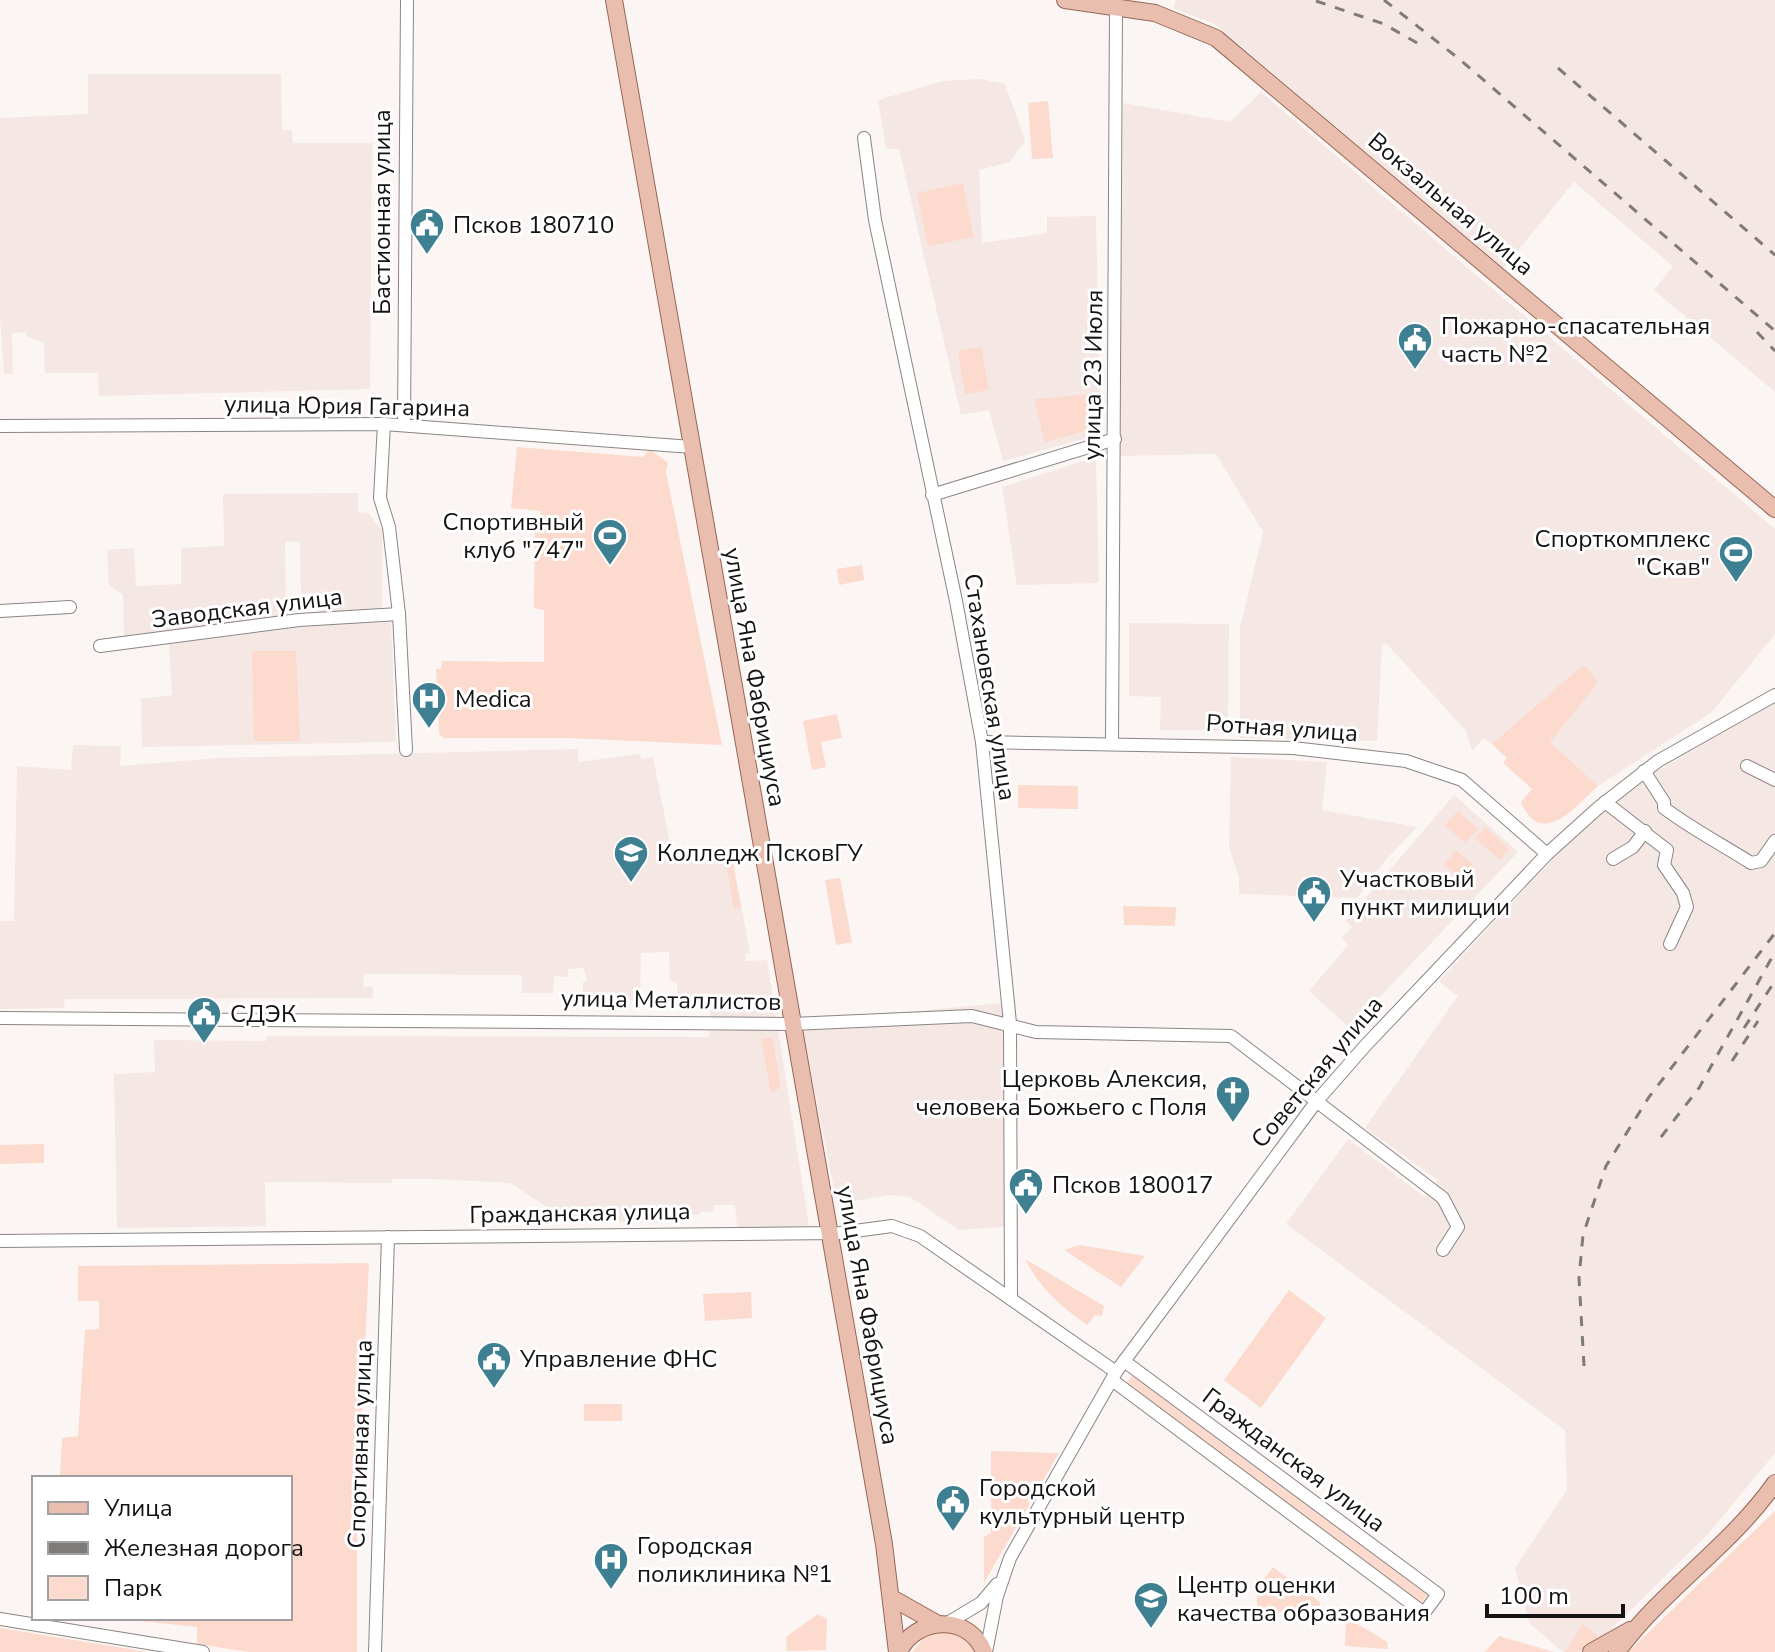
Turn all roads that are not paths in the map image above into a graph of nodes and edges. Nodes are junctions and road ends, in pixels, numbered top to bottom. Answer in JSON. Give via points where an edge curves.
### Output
{"nodes":[{"id":1,"x":407,"y":0,"type":"edge"},
{"id":2,"x":614,"y":0,"type":"edge"},
{"id":3,"x":1065,"y":0,"type":"edge"},
{"id":4,"x":1116,"y":8,"type":"junction"},
{"id":5,"x":864,"y":138,"type":"dead end"},
{"id":6,"x":384,"y":424,"type":"junction"},
{"id":7,"x":404,"y":425,"type":"junction"},
{"id":8,"x":0,"y":426,"type":"edge"},
{"id":9,"x":1115,"y":439,"type":"junction"},
{"id":10,"x":692,"y":447,"type":"junction"},
{"id":11,"x":932,"y":495,"type":"junction"},
{"id":12,"x":1775,"y":509,"type":"edge"},
{"id":13,"x":70,"y":607,"type":"dead end"},
{"id":14,"x":0,"y":611,"type":"edge"},
{"id":15,"x":399,"y":614,"type":"junction"},
{"id":16,"x":100,"y":646,"type":"dead end"},
{"id":17,"x":1775,"y":695,"type":"edge"},
{"id":18,"x":982,"y":742,"type":"junction"},
{"id":19,"x":1112,"y":743,"type":"junction"},
{"id":20,"x":406,"y":750,"type":"dead end"},
{"id":21,"x":1747,"y":766,"type":"dead end"},
{"id":22,"x":1644,"y":771,"type":"junction"},
{"id":23,"x":1775,"y":780,"type":"edge"},
{"id":24,"x":1605,"y":802,"type":"junction"},
{"id":25,"x":1645,"y":831,"type":"junction"},
{"id":26,"x":1775,"y":841,"type":"edge"},
{"id":27,"x":1547,"y":854,"type":"junction"},
{"id":28,"x":1613,"y":859,"type":"dead end"},
{"id":29,"x":1670,"y":944,"type":"dead end"},
{"id":30,"x":0,"y":1018,"type":"edge"},
{"id":31,"x":1010,"y":1023,"type":"junction"},
{"id":32,"x":792,"y":1024,"type":"junction"},
{"id":33,"x":1316,"y":1102,"type":"junction"},
{"id":34,"x":828,"y":1232,"type":"junction"},
{"id":35,"x":388,"y":1237,"type":"junction"},
{"id":36,"x":0,"y":1241,"type":"edge"},
{"id":37,"x":1443,"y":1250,"type":"dead end"},
{"id":38,"x":1011,"y":1299,"type":"junction"},
{"id":39,"x":1117,"y":1371,"type":"junction"},
{"id":40,"x":1775,"y":1483,"type":"edge"},
{"id":41,"x":1001,"y":1579,"type":"junction"},
{"id":42,"x":892,"y":1598,"type":"junction"},
{"id":43,"x":0,"y":1619,"type":"edge"},
{"id":44,"x":942,"y":1624,"type":"junction"},
{"id":45,"x":1638,"y":1625,"type":"junction"},
{"id":46,"x":203,"y":1652,"type":"edge"},
{"id":47,"x":375,"y":1652,"type":"edge"},
{"id":48,"x":898,"y":1652,"type":"edge"},
{"id":49,"x":985,"y":1652,"type":"edge"},
{"id":50,"x":1591,"y":1652,"type":"edge"},
{"id":51,"x":1617,"y":1652,"type":"edge"}],
"edges":[{"from":1,"to":7,"type":"street","name":"Бастионная улица"},
{"from":2,"to":10,"type":"main road","name":"улица Яна Фабрициуса"},
{"from":3,"to":4,"type":"main road","name":"Вокзальная улица"},
{"from":4,"to":9,"type":"street","name":"улица 23 Июля"},
{"from":4,"to":12,"type":"main road","name":"Вокзальная улица","via":[[1155,13],[1216,38]]},
{"from":5,"to":11,"type":"street","name":"Стахановская улица","via":[[875,220]]},
{"from":6,"to":7,"type":"street","name":"улица Юрия Гагарина"},
{"from":6,"to":8,"type":"street","name":"улица Юрия Гагарина"},
{"from":6,"to":15,"type":"street","via":[[380,498],[389,527]]},
{"from":7,"to":10,"type":"street","name":"улица Юрия Гагарина"},
{"from":9,"to":11,"type":"street"},
{"from":9,"to":19,"type":"street","name":"улица 23 Июля"},
{"from":10,"to":32,"type":"main road","name":"улица Яна Фабрициуса"},
{"from":11,"to":18,"type":"street","name":"Стахановская улица"},
{"from":13,"to":14,"type":"street"},
{"from":15,"to":16,"type":"street","name":"Заводская улица","via":[[299,620]]},
{"from":15,"to":20,"type":"street"},
{"from":17,"to":22,"type":"street","name":"Советская улица"},
{"from":18,"to":19,"type":"street","name":"Ротная улица"},
{"from":18,"to":31,"type":"street","name":"Стахановская улица"},
{"from":19,"to":27,"type":"street","name":"Ротная улица","via":[[1293,748],[1406,761],[1462,780]]},
{"from":21,"to":23,"type":"street"},
{"from":22,"to":24,"type":"street","name":"Советская улица"},
{"from":22,"to":26,"type":"street","via":[[1664,808],[1696,833],[1751,863],[1761,861]]},
{"from":24,"to":25,"type":"street"},
{"from":24,"to":27,"type":"street","name":"Советская улица"},
{"from":25,"to":28,"type":"street","via":[[1633,847]]},
{"from":25,"to":29,"type":"street","via":[[1667,850],[1664,865],[1687,907]]},
{"from":27,"to":33,"type":"street","name":"Советская улица"},
{"from":30,"to":32,"type":"street","name":"улица Металлистов"},
{"from":31,"to":32,"type":"street","name":"улица Металлистов","via":[[972,1016]]},
{"from":31,"to":33,"type":"street","name":"улица Металлистов","via":[[1036,1032],[1231,1036]]},
{"from":31,"to":38,"type":"street","name":"Стахановская улица"},
{"from":32,"to":34,"type":"main road","name":"улица Яна Фабрициуса"},
{"from":33,"to":37,"type":"street","name":"улица Металлистов","via":[[1443,1198],[1458,1227]]},
{"from":33,"to":39,"type":"street","name":"Советская улица"},
{"from":34,"to":35,"type":"street","name":"Гражданская улица"},
{"from":34,"to":38,"type":"street","name":"Гражданская улица","via":[[905,1229]]},
{"from":34,"to":42,"type":"main road","name":"улица Яна Фабрициуса"},
{"from":35,"to":36,"type":"street","name":"Гражданская улица"},
{"from":35,"to":47,"type":"street","name":"Спортивная улица"},
{"from":38,"to":39,"type":"street","name":"Гражданская улица"},
{"from":39,"to":39,"type":"street","name":"Гражданская улица","via":[[1424,1613],[1438,1594]]},
{"from":39,"to":41,"type":"street","name":"Советская улица"},
{"from":40,"to":45,"type":"main road","via":[[1716,1552]]},
{"from":41,"to":44,"type":"street","name":"Советская улица","via":[[981,1603]]},
{"from":41,"to":49,"type":"street","name":"Советская улица"},
{"from":42,"to":44,"type":"main road"},
{"from":42,"to":48,"type":"main road","name":"улица Яна Фабрициуса"},
{"from":43,"to":46,"type":"street"},
{"from":44,"to":48,"type":"main road","via":[[918,1630]]},
{"from":44,"to":49,"type":"main road","via":[[967,1630]]},
{"from":45,"to":50,"type":"main road"},
{"from":45,"to":51,"type":"main road"}]}
